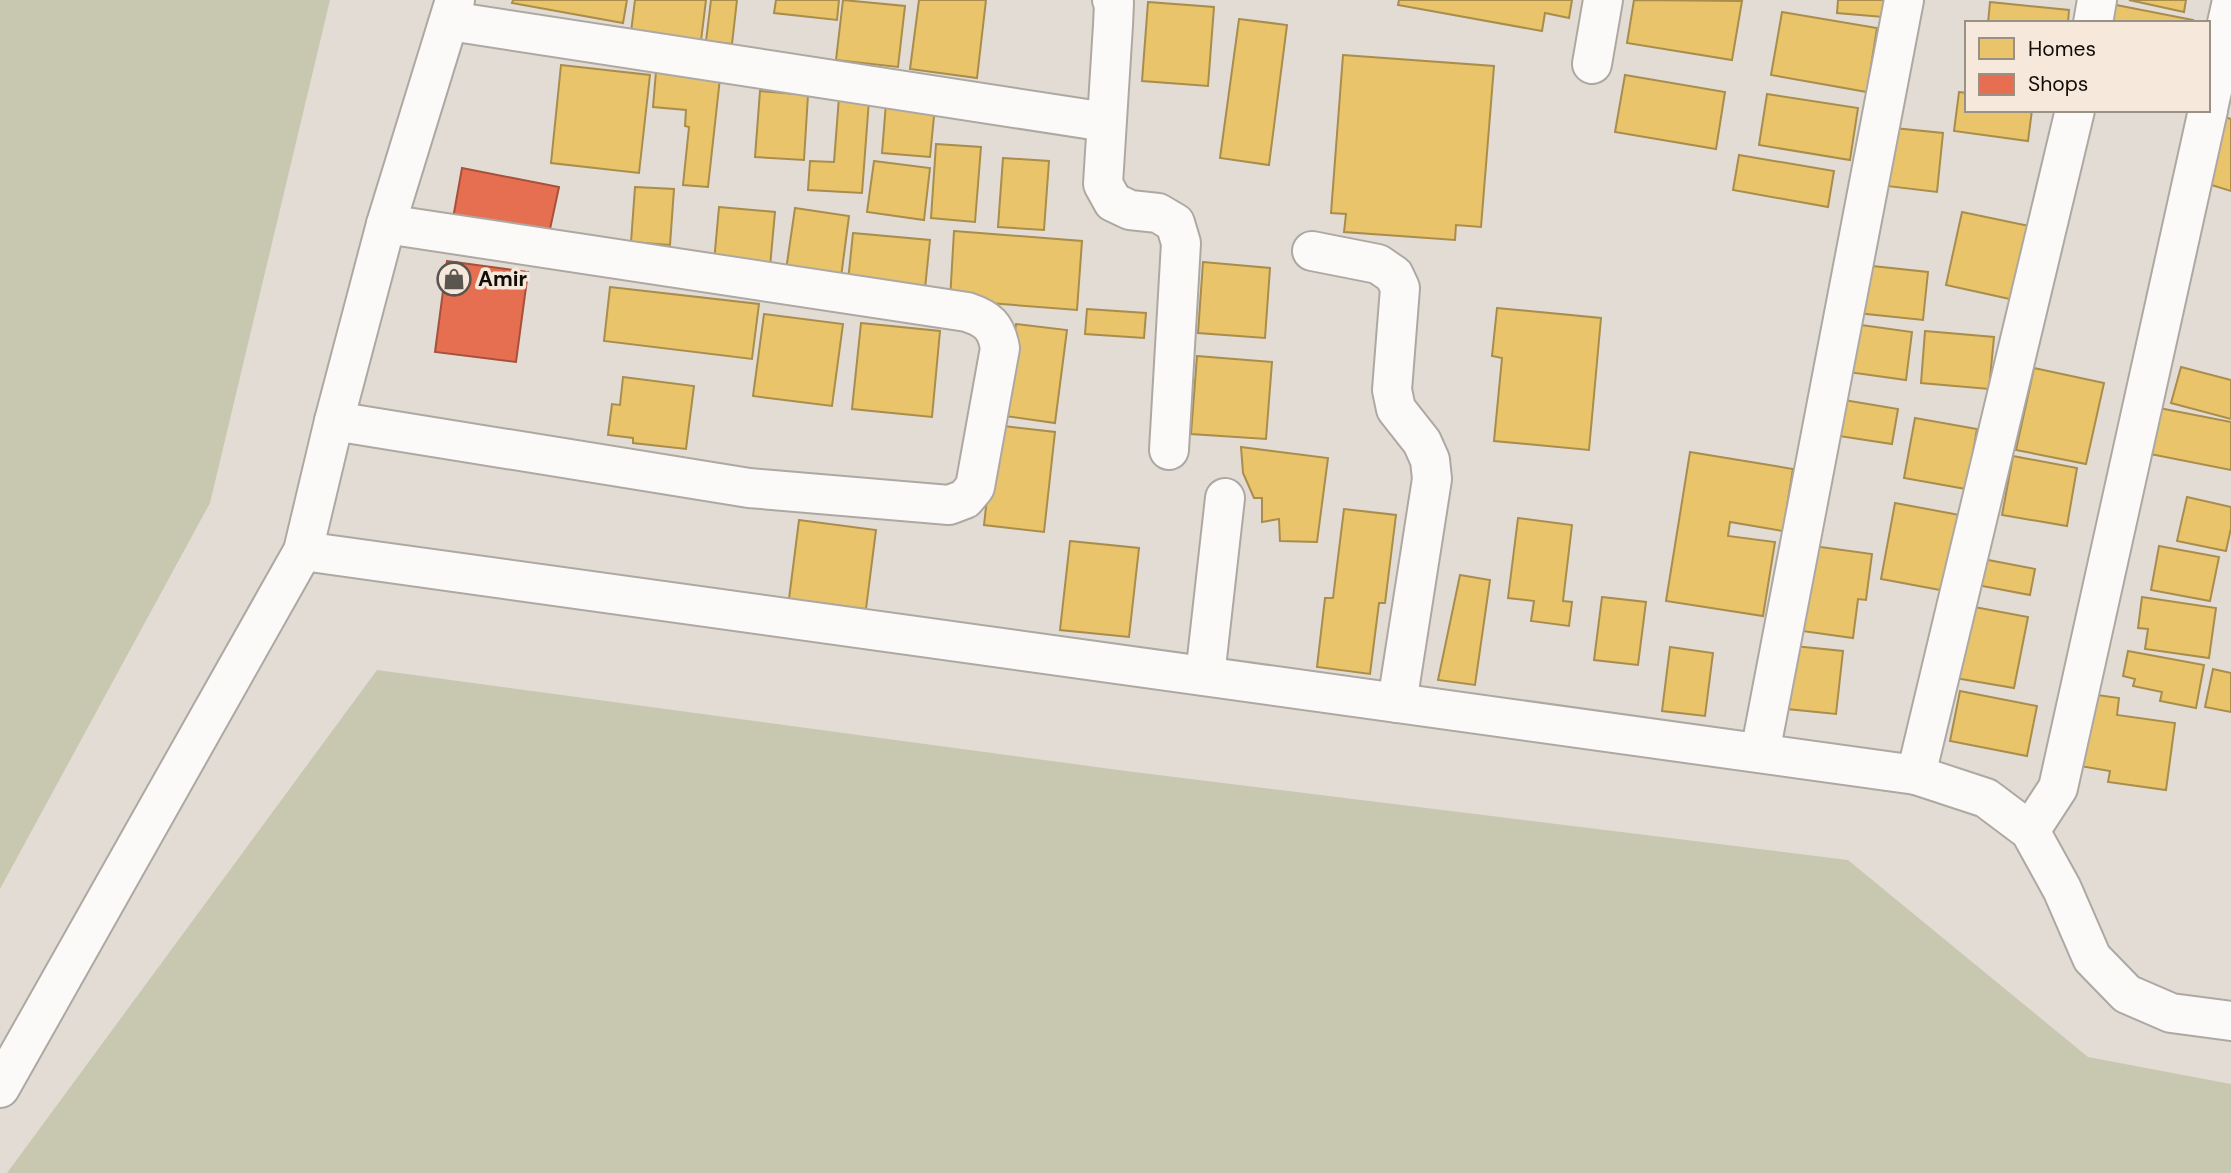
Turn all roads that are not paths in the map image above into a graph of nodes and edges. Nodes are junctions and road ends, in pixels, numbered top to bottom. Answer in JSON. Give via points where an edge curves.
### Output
{"nodes":[{"id":1,"x":1112,"y":0,"type":"edge"},
{"id":2,"x":1603,"y":0,"type":"edge"},
{"id":3,"x":1904,"y":0,"type":"edge"},
{"id":4,"x":2097,"y":0,"type":"edge"},
{"id":5,"x":2231,"y":5,"type":"edge"},
{"id":6,"x":453,"y":10,"type":"edge"},
{"id":7,"x":2093,"y":21,"type":"edge"},
{"id":8,"x":1592,"y":64,"type":"dead end"},
{"id":9,"x":2210,"y":101,"type":"edge"},
{"id":10,"x":2075,"y":112,"type":"edge"},
{"id":11,"x":2208,"y":112,"type":"edge"},
{"id":12,"x":1106,"y":122,"type":"junction"},
{"id":13,"x":386,"y":224,"type":"junction"},
{"id":14,"x":1312,"y":251,"type":"dead end"},
{"id":15,"x":334,"y":421,"type":"junction"},
{"id":16,"x":1169,"y":450,"type":"dead end"},
{"id":17,"x":1225,"y":498,"type":"dead end"},
{"id":18,"x":303,"y":551,"type":"junction"},
{"id":19,"x":1205,"y":676,"type":"junction"},
{"id":20,"x":1397,"y":703,"type":"junction"},
{"id":21,"x":1760,"y":753,"type":"junction"},
{"id":22,"x":1916,"y":775,"type":"junction"},
{"id":23,"x":2030,"y":831,"type":"junction"},
{"id":24,"x":2231,"y":1021,"type":"edge"},
{"id":25,"x":0,"y":1088,"type":"edge"}],
"edges":[{"from":1,"to":12,"type":"street"},
{"from":2,"to":8,"type":"street"},
{"from":3,"to":21,"type":"street"},
{"from":4,"to":7,"type":"street"},
{"from":5,"to":9,"type":"street"},
{"from":6,"to":12,"type":"street"},
{"from":6,"to":13,"type":"street"},
{"from":10,"to":22,"type":"street"},
{"from":11,"to":23,"type":"street","via":[[2059,788]]},
{"from":12,"to":16,"type":"street","via":[[1104,184],[1113,202],[1130,210],[1158,213],[1175,223],[1181,243]]},
{"from":13,"to":15,"type":"street"},
{"from":13,"to":15,"type":"street","via":[[983,317],[997,333],[1000,348],[975,487],[965,499],[949,505],[749,488]]},
{"from":14,"to":20,"type":"street","via":[[1378,264],[1394,275],[1400,288],[1392,390],[1396,409],[1430,460],[1432,480]]},
{"from":15,"to":18,"type":"street"},
{"from":17,"to":19,"type":"street"},
{"from":18,"to":19,"type":"street"},
{"from":18,"to":25,"type":"street"},
{"from":19,"to":20,"type":"street"},
{"from":20,"to":21,"type":"street"},
{"from":21,"to":22,"type":"street"},
{"from":22,"to":23,"type":"street","via":[[1986,798]]},
{"from":23,"to":24,"type":"street","via":[[2063,889],[2092,958],[2127,994],[2171,1013]]}]}
